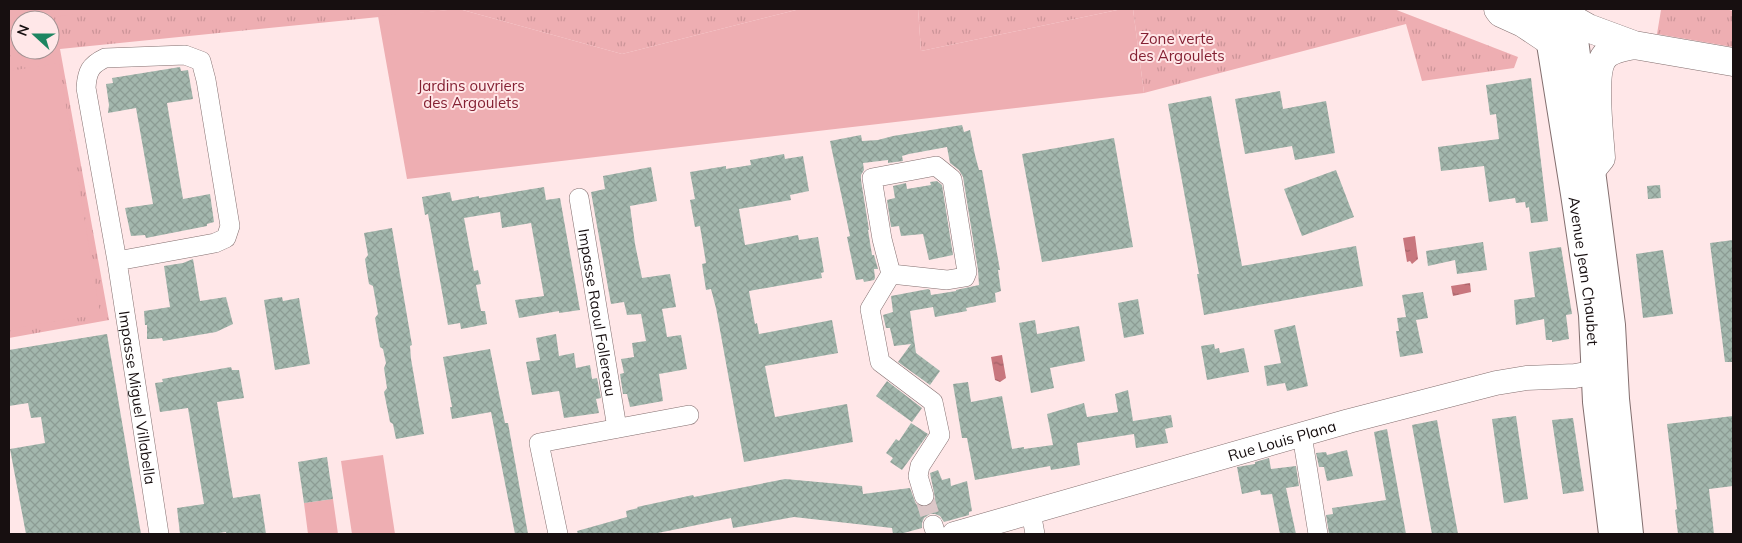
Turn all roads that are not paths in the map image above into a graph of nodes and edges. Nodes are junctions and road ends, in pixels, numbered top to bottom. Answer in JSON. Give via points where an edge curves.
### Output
{"nodes":[{"id":1,"x":1498,"y":9,"type":"edge"},
{"id":2,"x":1554,"y":12,"type":"edge"},
{"id":3,"x":1550,"y":41,"type":"junction"},
{"id":4,"x":1634,"y":45,"type":"junction"},
{"id":5,"x":1733,"y":62,"type":"edge"},
{"id":6,"x":1592,"y":169,"type":"junction"},
{"id":7,"x":578,"y":198,"type":"dead end"},
{"id":8,"x":117,"y":261,"type":"junction"},
{"id":9,"x":891,"y":274,"type":"junction"},
{"id":10,"x":1604,"y":371,"type":"junction"},
{"id":11,"x":689,"y":415,"type":"dead end"},
{"id":12,"x":617,"y":428,"type":"junction"},
{"id":13,"x":1302,"y":435,"type":"junction"},
{"id":14,"x":924,"y":496,"type":"tunnel mouth"},
{"id":15,"x":1033,"y":523,"type":"edge"},
{"id":16,"x":941,"y":531,"type":"edge"},
{"id":17,"x":159,"y":534,"type":"edge"},
{"id":18,"x":558,"y":534,"type":"edge"},
{"id":19,"x":1318,"y":534,"type":"edge"},
{"id":20,"x":1612,"y":534,"type":"edge"},
{"id":21,"x":1630,"y":534,"type":"edge"}],
"edges":[{"from":1,"to":3,"type":"highway"},
{"from":2,"to":3,"type":"main road","name":"Avenue Jean Chaubet"},
{"from":2,"to":4,"type":"highway"},
{"from":2,"to":6,"type":"main road","name":"Avenue Jean Chaubet"},
{"from":3,"to":10,"type":"main road","name":"Avenue Jean Chaubet","via":[[1592,315]]},
{"from":4,"to":5,"type":"highway"},
{"from":4,"to":6,"type":"highway","via":[[1606,54],[1600,64],[1597,87],[1601,158]]},
{"from":6,"to":10,"type":"main road","name":"Avenue Jean Chaubet","via":[[1612,325]]},
{"from":7,"to":12,"type":"street","name":"Impasse Raoul Follereau"},
{"from":8,"to":8,"type":"street","name":"Impasse Miguel Villabella","via":[[86,88],[87,73],[95,63],[105,58],[185,55],[201,61],[230,226],[226,238],[215,243]]},
{"from":8,"to":17,"type":"street","name":"Impasse Miguel Villabella"},
{"from":9,"to":9,"type":"street","via":[[947,280],[965,277],[952,179],[936,166],[872,178]]},
{"from":9,"to":14,"type":"street","via":[[870,309],[880,362],[933,402],[940,436],[920,466],[918,476]]},
{"from":10,"to":13,"type":"street","name":"Rue Louis Plana","via":[[1496,383]]},
{"from":10,"to":20,"type":"main road","name":"Avenue Jean Chaubet","via":[[1596,402]]},
{"from":10,"to":21,"type":"main road","name":"Avenue Jean Chaubet"},
{"from":11,"to":12,"type":"street"},
{"from":12,"to":18,"type":"street","via":[[539,443]]},
{"from":13,"to":15,"type":"street","name":"Rue Louis Plana"},
{"from":13,"to":19,"type":"street"},
{"from":15,"to":16,"type":"street","name":"Rue Louis Plana"}]}
